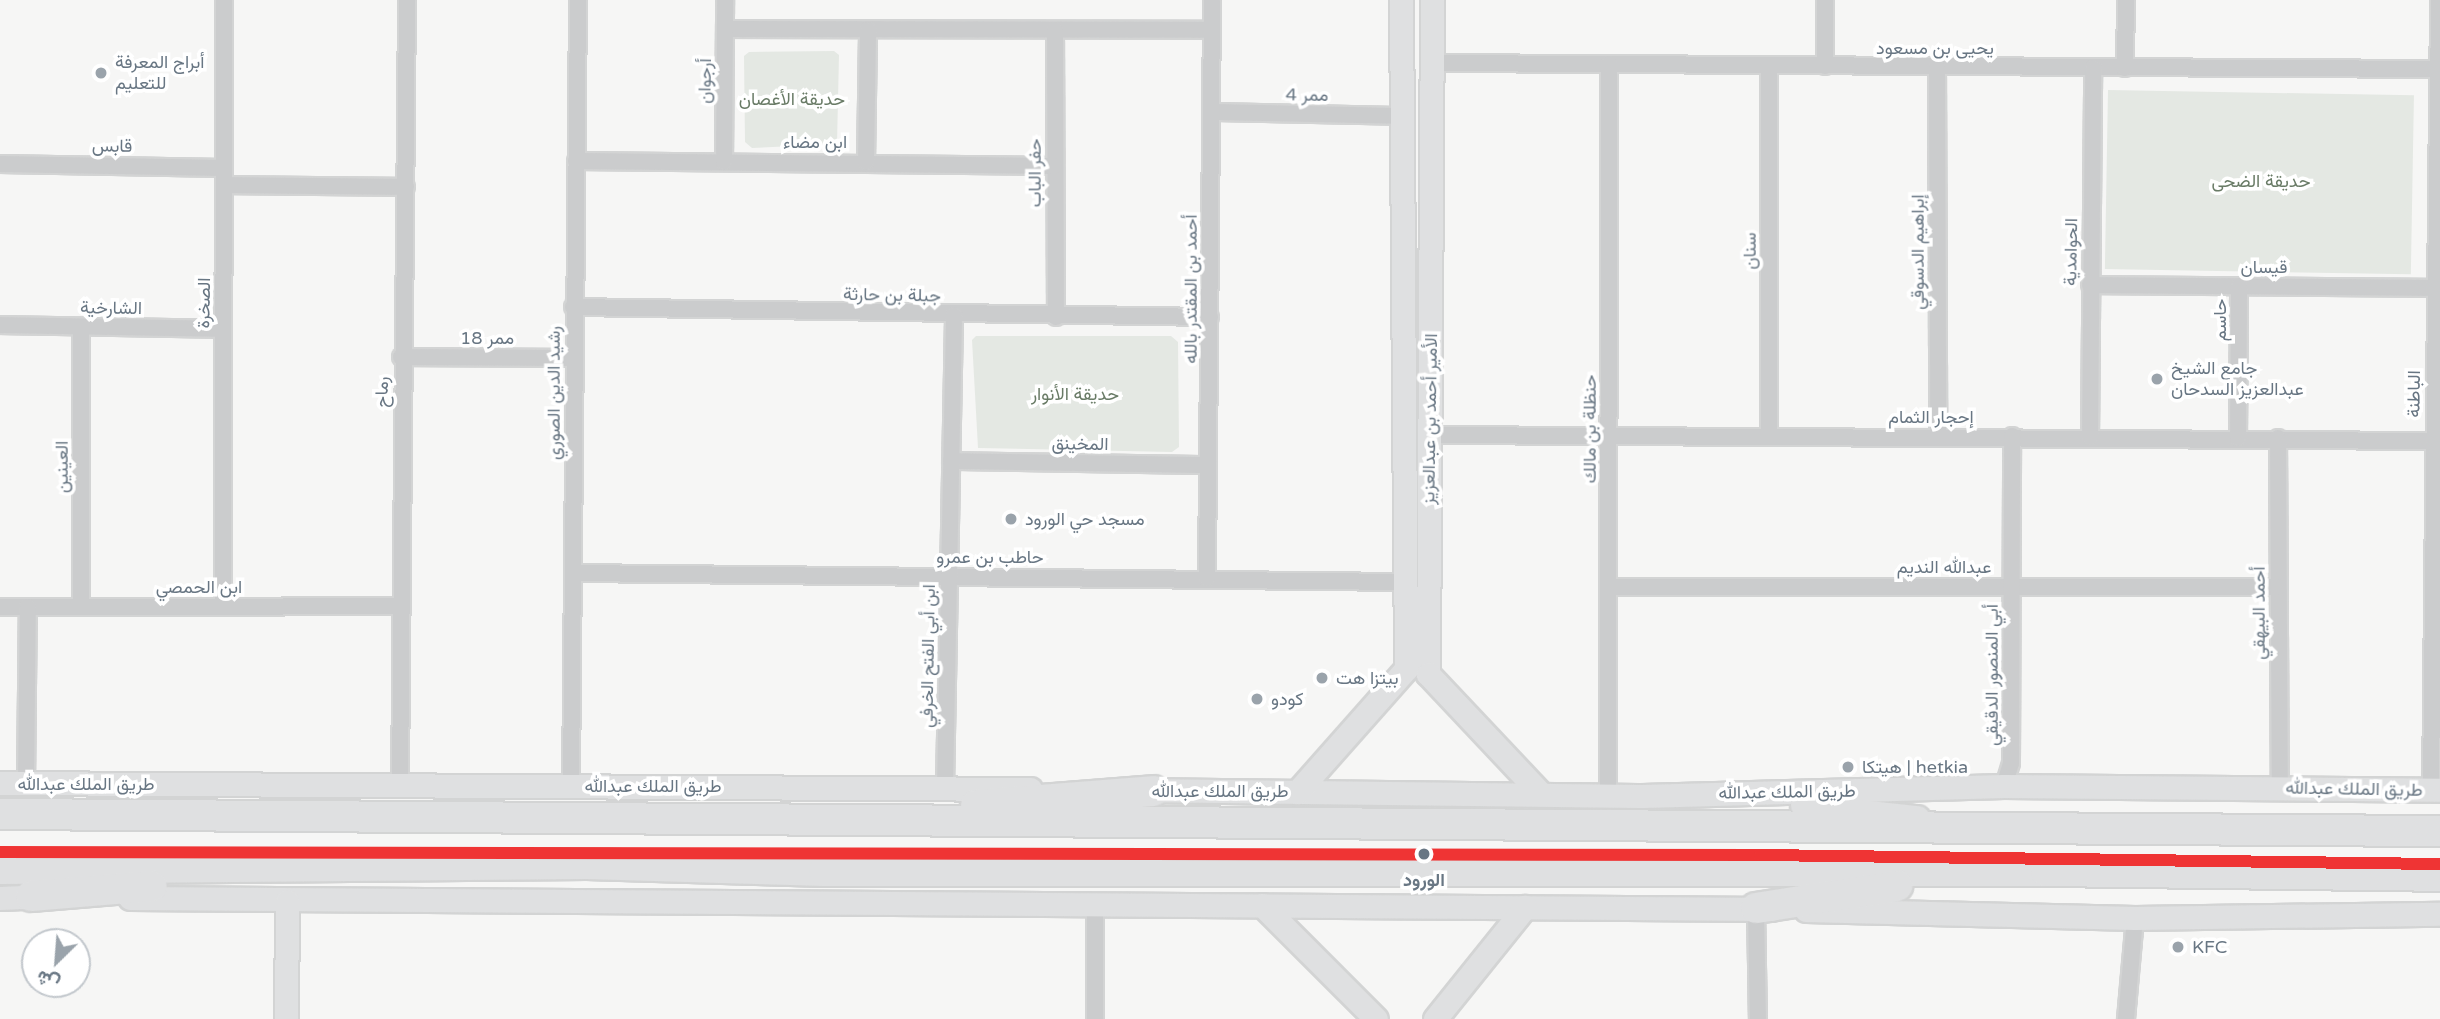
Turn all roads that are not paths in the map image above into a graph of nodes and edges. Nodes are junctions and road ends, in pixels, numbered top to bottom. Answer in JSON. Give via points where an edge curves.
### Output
{"nodes":[{"id":1,"x":224,"y":0,"type":"edge"},
{"id":2,"x":407,"y":0,"type":"edge"},
{"id":3,"x":578,"y":0,"type":"edge"},
{"id":4,"x":725,"y":0,"type":"edge"},
{"id":5,"x":1212,"y":0,"type":"edge"},
{"id":6,"x":1401,"y":0,"type":"edge"},
{"id":7,"x":1432,"y":0,"type":"edge"},
{"id":8,"x":1825,"y":0,"type":"edge"},
{"id":9,"x":2126,"y":0,"type":"edge"},
{"id":10,"x":2439,"y":0,"type":"edge"},
{"id":11,"x":725,"y":29,"type":"junction"},
{"id":12,"x":868,"y":30,"type":"junction"},
{"id":13,"x":1055,"y":30,"type":"junction"},
{"id":14,"x":1212,"y":30,"type":"junction"},
{"id":15,"x":1432,"y":63,"type":"junction"},
{"id":16,"x":1609,"y":64,"type":"junction"},
{"id":17,"x":1769,"y":66,"type":"junction"},
{"id":18,"x":1825,"y":66,"type":"junction"},
{"id":19,"x":1937,"y":67,"type":"junction"},
{"id":20,"x":2092,"y":68,"type":"junction"},
{"id":21,"x":2125,"y":68,"type":"junction"},
{"id":22,"x":2438,"y":69,"type":"edge"},
{"id":23,"x":1212,"y":112,"type":"junction"},
{"id":24,"x":1401,"y":117,"type":"junction"},
{"id":25,"x":576,"y":161,"type":"junction"},
{"id":26,"x":723,"y":162,"type":"junction"},
{"id":27,"x":866,"y":162,"type":"junction"},
{"id":28,"x":0,"y":164,"type":"edge"},
{"id":29,"x":1054,"y":166,"type":"junction"},
{"id":30,"x":224,"y":168,"type":"junction"},
{"id":31,"x":226,"y":185,"type":"junction"},
{"id":32,"x":406,"y":187,"type":"junction"},
{"id":33,"x":2090,"y":285,"type":"junction"},
{"id":34,"x":2239,"y":286,"type":"junction"},
{"id":35,"x":2439,"y":288,"type":"edge"},
{"id":36,"x":573,"y":307,"type":"junction"},
{"id":37,"x":2438,"y":307,"type":"edge"},
{"id":38,"x":954,"y":315,"type":"junction"},
{"id":39,"x":1056,"y":317,"type":"junction"},
{"id":40,"x":1210,"y":317,"type":"junction"},
{"id":41,"x":0,"y":325,"type":"edge"},
{"id":42,"x":81,"y":327,"type":"junction"},
{"id":43,"x":222,"y":329,"type":"junction"},
{"id":44,"x":401,"y":357,"type":"junction"},
{"id":45,"x":573,"y":358,"type":"junction"},
{"id":46,"x":1431,"y":435,"type":"junction"},
{"id":47,"x":1609,"y":436,"type":"junction"},
{"id":48,"x":1769,"y":436,"type":"junction"},
{"id":49,"x":2012,"y":436,"type":"junction"},
{"id":50,"x":1938,"y":437,"type":"junction"},
{"id":51,"x":2090,"y":437,"type":"junction"},
{"id":52,"x":2238,"y":438,"type":"junction"},
{"id":53,"x":2278,"y":438,"type":"junction"},
{"id":54,"x":2432,"y":441,"type":"junction"},
{"id":55,"x":951,"y":461,"type":"junction"},
{"id":56,"x":1208,"y":465,"type":"junction"},
{"id":57,"x":573,"y":573,"type":"junction"},
{"id":58,"x":949,"y":576,"type":"junction"},
{"id":59,"x":1207,"y":578,"type":"junction"},
{"id":60,"x":1406,"y":582,"type":"junction"},
{"id":61,"x":2011,"y":586,"type":"junction"},
{"id":62,"x":1610,"y":587,"type":"junction"},
{"id":63,"x":2278,"y":587,"type":"junction"},
{"id":64,"x":223,"y":606,"type":"junction"},
{"id":65,"x":399,"y":606,"type":"junction"},
{"id":66,"x":0,"y":607,"type":"edge"},
{"id":67,"x":28,"y":607,"type":"junction"},
{"id":68,"x":81,"y":607,"type":"junction"},
{"id":69,"x":0,"y":783,"type":"edge"},
{"id":70,"x":31,"y":784,"type":"junction"},
{"id":71,"x":400,"y":785,"type":"junction"},
{"id":72,"x":570,"y":786,"type":"junction"},
{"id":73,"x":2004,"y":786,"type":"junction"},
{"id":74,"x":945,"y":787,"type":"junction"},
{"id":75,"x":2280,"y":788,"type":"junction"},
{"id":76,"x":1153,"y":790,"type":"junction"},
{"id":77,"x":2436,"y":790,"type":"edge"},
{"id":78,"x":1297,"y":792,"type":"junction"},
{"id":79,"x":1540,"y":793,"type":"junction"},
{"id":80,"x":1608,"y":794,"type":"junction"},
{"id":81,"x":1642,"y":796,"type":"junction"},
{"id":82,"x":0,"y":814,"type":"edge"},
{"id":83,"x":354,"y":819,"type":"junction"},
{"id":84,"x":811,"y":822,"type":"junction"},
{"id":85,"x":1982,"y":828,"type":"junction"},
{"id":86,"x":2440,"y":831,"type":"edge"},
{"id":87,"x":363,"y":867,"type":"junction"},
{"id":88,"x":0,"y":869,"type":"edge"},
{"id":89,"x":824,"y":871,"type":"junction"},
{"id":90,"x":2046,"y":871,"type":"junction"},
{"id":91,"x":2440,"y":876,"type":"edge"},
{"id":92,"x":31,"y":896,"type":"junction"},
{"id":93,"x":0,"y":898,"type":"edge"},
{"id":94,"x":287,"y":901,"type":"junction"},
{"id":95,"x":1051,"y":902,"type":"junction"},
{"id":96,"x":1095,"y":904,"type":"junction"},
{"id":97,"x":1262,"y":905,"type":"junction"},
{"id":98,"x":1525,"y":907,"type":"junction"},
{"id":99,"x":1756,"y":908,"type":"junction"},
{"id":100,"x":2440,"y":914,"type":"edge"},
{"id":101,"x":2134,"y":918,"type":"junction"},
{"id":102,"x":286,"y":1019,"type":"edge"},
{"id":103,"x":1095,"y":1019,"type":"edge"},
{"id":104,"x":1376,"y":1019,"type":"edge"},
{"id":105,"x":1435,"y":1019,"type":"edge"},
{"id":106,"x":1758,"y":1019,"type":"edge"},
{"id":107,"x":2126,"y":1019,"type":"edge"}],
"edges":[{"from":1,"to":30,"type":"street","name":"الصخرة"},
{"from":2,"to":32,"type":"street","name":"رماح"},
{"from":3,"to":25,"type":"street","name":"رشيد الدين الصوري"},
{"from":4,"to":11,"type":"street","name":"أرجوان"},
{"from":5,"to":14,"type":"street","name":"أحمد بن المقتدر بالله"},
{"from":6,"to":24,"type":"main road","name":"الأمير أحمد بن عبدالعزيز"},
{"from":7,"to":15,"type":"main road","name":"الأمير أحمد بن عبدالعزيز"},
{"from":8,"to":18,"type":"street"},
{"from":9,"to":21,"type":"street"},
{"from":10,"to":22,"type":"street","name":"الباطنة"},
{"from":11,"to":12,"type":"street"},
{"from":11,"to":26,"type":"street","name":"أرجوان"},
{"from":12,"to":13,"type":"street"},
{"from":12,"to":27,"type":"street"},
{"from":13,"to":14,"type":"street"},
{"from":13,"to":29,"type":"street","name":"حفر الباب"},
{"from":14,"to":23,"type":"street","name":"أحمد بن المقتدر بالله"},
{"from":15,"to":16,"type":"street","name":"يحيى بن مسعود"},
{"from":15,"to":46,"type":"main road","name":"الأمير أحمد بن عبدالعزيز"},
{"from":16,"to":17,"type":"street","name":"يحيى بن مسعود"},
{"from":16,"to":47,"type":"street","name":"حنظلة بن مالك"},
{"from":17,"to":18,"type":"street","name":"يحيى بن مسعود"},
{"from":17,"to":48,"type":"street","name":"سنان"},
{"from":18,"to":19,"type":"street","name":"يحيى بن مسعود"},
{"from":19,"to":20,"type":"street","name":"يحيى بن مسعود"},
{"from":19,"to":50,"type":"street","name":"إبراهيم الدسوقي"},
{"from":20,"to":21,"type":"street","name":"يحيى بن مسعود"},
{"from":20,"to":33,"type":"street","name":"الحوامدية"},
{"from":21,"to":22,"type":"street","name":"يحيى بن مسعود"},
{"from":22,"to":35,"type":"street","name":"الباطنة"},
{"from":23,"to":24,"type":"street","name":"ممر 4"},
{"from":23,"to":40,"type":"street","name":"أحمد بن المقتدر بالله"},
{"from":24,"to":60,"type":"main road","name":"الأمير أحمد بن عبدالعزيز"},
{"from":25,"to":26,"type":"street","name":"ابن مضاء"},
{"from":25,"to":36,"type":"street","name":"رشيد الدين الصوري"},
{"from":26,"to":27,"type":"street","name":"ابن مضاء"},
{"from":27,"to":29,"type":"street","name":"ابن مضاء"},
{"from":28,"to":30,"type":"street","name":"قابس"},
{"from":29,"to":39,"type":"street","name":"حفر الباب"},
{"from":30,"to":31,"type":"street","name":"الصخرة"},
{"from":31,"to":32,"type":"street"},
{"from":31,"to":43,"type":"street","name":"الصخرة"},
{"from":32,"to":44,"type":"street","name":"رماح"},
{"from":33,"to":34,"type":"street","name":"قيسان"},
{"from":33,"to":51,"type":"street","name":"الحوامدية"},
{"from":34,"to":35,"type":"street","name":"قيسان"},
{"from":34,"to":52,"type":"street","name":"حاسم"},
{"from":35,"to":37,"type":"street","name":"الباطنة"},
{"from":36,"to":38,"type":"street","name":"جبلة بن حارثة"},
{"from":36,"to":45,"type":"street","name":"رشيد الدين الصوري"},
{"from":37,"to":54,"type":"street","name":"الباطنة"},
{"from":38,"to":39,"type":"street","name":"جبلة بن حارثة"},
{"from":38,"to":55,"type":"street","name":"ابن أبي الفتح الخرفي"},
{"from":39,"to":40,"type":"street","name":"جبلة بن حارثة"},
{"from":40,"to":56,"type":"street","name":"أحمد بن المقتدر بالله"},
{"from":41,"to":42,"type":"street","name":"الشارخية"},
{"from":42,"to":43,"type":"street","name":"الشارخية"},
{"from":42,"to":68,"type":"street","name":"العينين"},
{"from":43,"to":64,"type":"street","name":"الصخرة"},
{"from":44,"to":45,"type":"street","name":"ممر 18"},
{"from":44,"to":65,"type":"street","name":"رماح"},
{"from":45,"to":57,"type":"street","name":"رشيد الدين الصوري"},
{"from":46,"to":47,"type":"street","name":"إحجار الثمام"},
{"from":46,"to":79,"type":"main road","name":"الأمير أحمد بن عبدالعزيز","via":[[1428,674]]},
{"from":47,"to":48,"type":"street","name":"إحجار الثمام"},
{"from":47,"to":62,"type":"street","name":"حنظلة بن مالك"},
{"from":48,"to":50,"type":"street","name":"إحجار الثمام"},
{"from":49,"to":50,"type":"street","name":"إحجار الثمام"},
{"from":49,"to":51,"type":"street","name":"إحجار الثمام"},
{"from":49,"to":61,"type":"street","name":"أبي المنصور الدقيقي"},
{"from":51,"to":52,"type":"street","name":"إحجار الثمام"},
{"from":52,"to":53,"type":"street","name":"إحجار الثمام"},
{"from":53,"to":54,"type":"street","name":"إحجار الثمام"},
{"from":53,"to":63,"type":"street","name":"أحمد البيهقي"},
{"from":54,"to":77,"type":"street","name":"الباطنة"},
{"from":55,"to":56,"type":"street","name":"المخينق"},
{"from":55,"to":58,"type":"street","name":"ابن أبي الفتح الخرفي"},
{"from":56,"to":59,"type":"street","name":"أحمد بن المقتدر بالله"},
{"from":57,"to":58,"type":"street","name":"حاطب بن عمرو"},
{"from":57,"to":72,"type":"street","name":"رشيد الدين الصوري"},
{"from":58,"to":59,"type":"street","name":"حاطب بن عمرو"},
{"from":58,"to":74,"type":"street","name":"ابن أبي الفتح الخرفي"},
{"from":59,"to":60,"type":"street","name":"حاطب بن عمرو"},
{"from":60,"to":78,"type":"main road","name":"الأمير أحمد بن عبدالعزيز","via":[[1406,669]]},
{"from":61,"to":62,"type":"street","name":"عبدالله النديم"},
{"from":61,"to":63,"type":"street","name":"عبدالله النديم"},
{"from":61,"to":73,"type":"street","name":"أبي المنصور الدقيقي","via":[[2011,763]]},
{"from":62,"to":80,"type":"street","name":"حنظلة بن مالك"},
{"from":63,"to":75,"type":"street","name":"أحمد البيهقي"},
{"from":64,"to":65,"type":"street","name":"ابن الحمصي"},
{"from":64,"to":68,"type":"street","name":"ابن الحمصي"},
{"from":65,"to":71,"type":"street","name":"رماح"},
{"from":66,"to":67,"type":"street","name":"ابن الحمصي"},
{"from":67,"to":68,"type":"street","name":"ابن الحمصي"},
{"from":67,"to":70,"type":"street"},
{"from":69,"to":70,"type":"main road","name":"طريق الملك عبدالله"},
{"from":70,"to":71,"type":"main road","name":"طريق الملك عبدالله"},
{"from":70,"to":83,"type":"main road","via":[[270,806]]},
{"from":71,"to":72,"type":"main road","name":"طريق الملك عبدالله"},
{"from":72,"to":74,"type":"main road","name":"طريق الملك عبدالله"},
{"from":73,"to":75,"type":"main road","name":"طريق الملك عبدالله"},
{"from":73,"to":81,"type":"main road","name":"طريق الملك عبدالله"},
{"from":74,"to":76,"type":"main road","name":"طريق الملك عبدالله"},
{"from":75,"to":77,"type":"main road","name":"طريق الملك عبدالله"},
{"from":76,"to":78,"type":"main road","name":"طريق الملك عبدالله"},
{"from":76,"to":84,"type":"highway","via":[[987,805],[876,809]]},
{"from":78,"to":79,"type":"main road","name":"طريق الملك عبدالله"},
{"from":79,"to":80,"type":"main road","name":"طريق الملك عبدالله"},
{"from":80,"to":81,"type":"main road","name":"طريق الملك عبدالله"},
{"from":81,"to":85,"type":"main road","via":[[1861,808]]},
{"from":82,"to":83,"type":"highway","name":"طريق الملك عبدالله"},
{"from":83,"to":84,"type":"highway","name":"طريق الملك عبدالله"},
{"from":84,"to":85,"type":"highway","name":"طريق الملك عبدالله"},
{"from":85,"to":86,"type":"highway","name":"طريق الملك عبدالله"},
{"from":87,"to":88,"type":"highway"},
{"from":87,"to":89,"type":"highway","via":[[587,864]]},
{"from":87,"to":92,"type":"highway"},
{"from":89,"to":90,"type":"highway"},
{"from":89,"to":95,"type":"main road"},
{"from":90,"to":91,"type":"highway"},
{"from":90,"to":99,"type":"highway","via":[[1908,884]]},
{"from":92,"to":93,"type":"main road"},
{"from":92,"to":94,"type":"main road"},
{"from":94,"to":95,"type":"main road"},
{"from":94,"to":102,"type":"main road"},
{"from":95,"to":96,"type":"main road"},
{"from":96,"to":97,"type":"main road"},
{"from":96,"to":103,"type":"street"},
{"from":97,"to":98,"type":"main road"},
{"from":97,"to":104,"type":"main road"},
{"from":98,"to":99,"type":"main road"},
{"from":98,"to":105,"type":"main road"},
{"from":99,"to":101,"type":"main road"},
{"from":99,"to":106,"type":"street"},
{"from":100,"to":101,"type":"main road"},
{"from":101,"to":107,"type":"street"}]}
